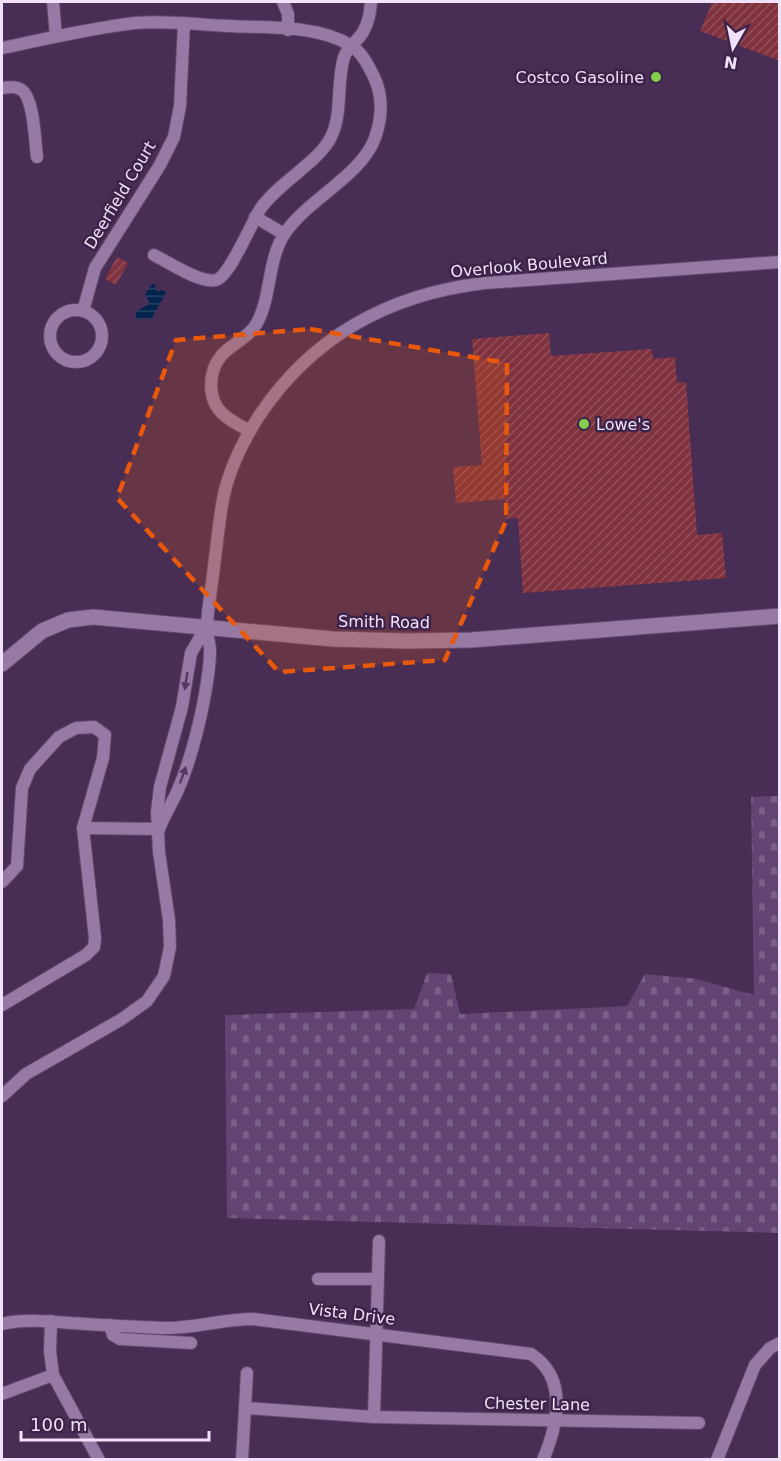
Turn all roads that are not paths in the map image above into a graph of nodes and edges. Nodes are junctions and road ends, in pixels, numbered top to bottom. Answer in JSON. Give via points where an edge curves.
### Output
{"nodes":[{"id":1,"x":53,"y":2,"type":"edge"},
{"id":2,"x":283,"y":2,"type":"edge"},
{"id":3,"x":371,"y":2,"type":"edge"},
{"id":4,"x":184,"y":24,"type":"junction"},
{"id":5,"x":288,"y":30,"type":"junction"},
{"id":6,"x":56,"y":36,"type":"junction"},
{"id":7,"x":351,"y":45,"type":"junction"},
{"id":8,"x":2,"y":48,"type":"edge"},
{"id":9,"x":2,"y":88,"type":"edge"},
{"id":10,"x":37,"y":157,"type":"dead end"},
{"id":11,"x":255,"y":217,"type":"junction"},
{"id":12,"x":284,"y":234,"type":"junction"},
{"id":13,"x":154,"y":255,"type":"dead end"},
{"id":14,"x":780,"y":262,"type":"edge"},
{"id":15,"x":83,"y":311,"type":"junction"},
{"id":16,"x":250,"y":431,"type":"junction"},
{"id":17,"x":780,"y":616,"type":"edge"},
{"id":18,"x":206,"y":627,"type":"junction"},
{"id":19,"x":2,"y":664,"type":"edge"},
{"id":20,"x":83,"y":828,"type":"junction"},
{"id":21,"x":159,"y":829,"type":"junction"},
{"id":22,"x":2,"y":882,"type":"edge"},
{"id":23,"x":2,"y":1005,"type":"edge"},
{"id":24,"x":2,"y":1096,"type":"edge"},
{"id":25,"x":379,"y":1241,"type":"dead end"},
{"id":26,"x":318,"y":1279,"type":"dead end"},
{"id":27,"x":378,"y":1279,"type":"junction"},
{"id":28,"x":51,"y":1321,"type":"junction"},
{"id":29,"x":2,"y":1324,"type":"edge"},
{"id":30,"x":110,"y":1325,"type":"junction"},
{"id":31,"x":378,"y":1334,"type":"junction"},
{"id":32,"x":191,"y":1343,"type":"dead end"},
{"id":33,"x":780,"y":1343,"type":"edge"},
{"id":34,"x":247,"y":1373,"type":"dead end"},
{"id":35,"x":53,"y":1375,"type":"junction"},
{"id":36,"x":2,"y":1394,"type":"edge"},
{"id":37,"x":246,"y":1408,"type":"junction"},
{"id":38,"x":374,"y":1418,"type":"junction"},
{"id":39,"x":555,"y":1420,"type":"junction"},
{"id":40,"x":699,"y":1423,"type":"dead end"},
{"id":41,"x":99,"y":1460,"type":"edge"},
{"id":42,"x":242,"y":1460,"type":"edge"},
{"id":43,"x":543,"y":1460,"type":"edge"},
{"id":44,"x":717,"y":1460,"type":"edge"}],
"edges":[{"from":1,"to":6,"type":"street"},
{"from":2,"to":5,"type":"street"},
{"from":3,"to":7,"type":"street","via":[[363,33]]},
{"from":4,"to":5,"type":"street"},
{"from":4,"to":6,"type":"street","via":[[136,23]]},
{"from":4,"to":15,"type":"street","name":"Deerfield Court","via":[[180,106],[174,137],[95,268]]},
{"from":5,"to":7,"type":"street","via":[[324,34]]},
{"from":6,"to":8,"type":"street"},
{"from":7,"to":11,"type":"street","via":[[341,74],[338,123],[330,141],[267,199]]},
{"from":7,"to":12,"type":"street","via":[[365,59],[381,98],[374,141],[360,163],[298,216]]},
{"from":9,"to":10,"type":"street","via":[[22,89],[29,99]]},
{"from":11,"to":12,"type":"street"},
{"from":11,"to":13,"type":"street","via":[[227,272],[217,280],[204,280]]},
{"from":12,"to":16,"type":"street","via":[[256,325],[220,357],[211,378],[211,395],[222,413]]},
{"from":14,"to":16,"type":"street","name":"Overlook Boulevard","via":[[485,283],[415,297],[368,317],[324,345],[283,385]]},
{"from":15,"to":15,"type":"street","via":[[63,313],[51,328],[53,348],[68,361],[88,359],[101,343],[99,323]]},
{"from":16,"to":18,"type":"street","name":"Overlook Boulevard","via":[[225,489]]},
{"from":17,"to":18,"type":"street","name":"Smith Road","via":[[471,640],[333,639]]},
{"from":18,"to":19,"type":"street","name":"Smith Road","via":[[93,618],[68,620],[42,631]]},
{"from":18,"to":21,"type":"street","one_way":true,"via":[[191,653],[182,707],[160,787]]},
{"from":21,"to":18,"type":"street","one_way":true,"via":[[192,751],[203,704],[210,651]]},
{"from":20,"to":21,"type":"street"},
{"from":20,"to":22,"type":"street","via":[[103,758],[105,735],[94,727],[76,728],[59,737],[30,769],[22,788],[17,866]]},
{"from":20,"to":23,"type":"street","via":[[94,948]]},
{"from":21,"to":24,"type":"street","via":[[170,947],[164,976],[147,1001],[26,1074]]},
{"from":25,"to":27,"type":"street"},
{"from":26,"to":27,"type":"street"},
{"from":27,"to":31,"type":"street"},
{"from":28,"to":29,"type":"street","name":"Vista Drive"},
{"from":28,"to":30,"type":"street","name":"Vista Drive"},
{"from":28,"to":35,"type":"street"},
{"from":30,"to":31,"type":"street","name":"Vista Drive","via":[[164,1328],[233,1319]]},
{"from":30,"to":32,"type":"street","via":[[113,1335],[120,1339]]},
{"from":31,"to":38,"type":"street"},
{"from":31,"to":39,"type":"street","name":"Vista Drive","via":[[531,1354],[543,1361],[555,1379]]},
{"from":33,"to":44,"type":"street","via":[[755,1365]]},
{"from":34,"to":37,"type":"street"},
{"from":35,"to":36,"type":"street"},
{"from":35,"to":41,"type":"street"},
{"from":37,"to":38,"type":"street","name":"Chester Lane"},
{"from":37,"to":42,"type":"street"},
{"from":38,"to":39,"type":"street","name":"Chester Lane"},
{"from":39,"to":40,"type":"street","name":"Chester Lane"},
{"from":39,"to":43,"type":"street","name":"Vista Drive"}]}
